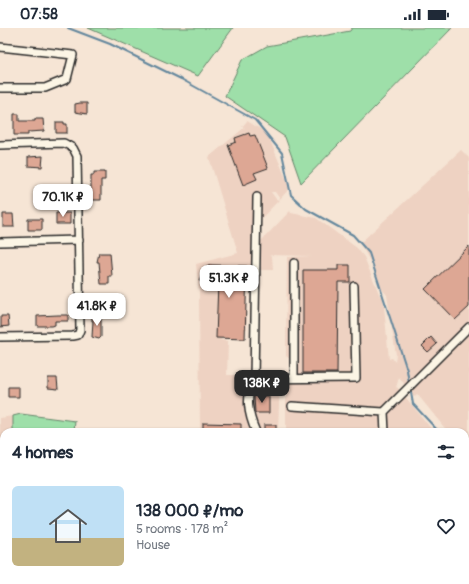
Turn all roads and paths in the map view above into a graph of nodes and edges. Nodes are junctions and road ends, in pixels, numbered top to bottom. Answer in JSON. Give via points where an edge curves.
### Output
{"nodes":[{"id":1,"x":0,"y":47,"type":"edge"},
{"id":2,"x":0,"y":88,"type":"edge"},
{"id":3,"x":0,"y":144,"type":"edge"},
{"id":4,"x":257,"y":197,"type":"dead end"},
{"id":5,"x":79,"y":240,"type":"junction"},
{"id":6,"x":0,"y":242,"type":"edge"},
{"id":7,"x":294,"y":263,"type":"dead end"},
{"id":8,"x":354,"y":286,"type":"dead end"},
{"id":9,"x":469,"y":327,"type":"edge"},
{"id":10,"x":0,"y":337,"type":"edge"},
{"id":11,"x":294,"y":378,"type":"junction"},
{"id":12,"x":254,"y":379,"type":"junction"},
{"id":13,"x":292,"y":406,"type":"dead end"},
{"id":14,"x":384,"y":412,"type":"junction"},
{"id":15,"x":254,"y":428,"type":"edge"},
{"id":16,"x":384,"y":428,"type":"edge"}],
"edges":[{"from":1,"to":2,"type":"street","via":[[73,55],[67,78],[44,88]]},
{"from":3,"to":5,"type":"street","via":[[64,143],[73,148],[77,156]]},
{"from":4,"to":12,"type":"street"},
{"from":5,"to":6,"type":"street"},
{"from":5,"to":10,"type":"street","via":[[78,335]]},
{"from":7,"to":11,"type":"street"},
{"from":8,"to":11,"type":"street","via":[[356,378]]},
{"from":9,"to":14,"type":"street"},
{"from":11,"to":12,"type":"street"},
{"from":12,"to":15,"type":"street","via":[[249,389],[249,415]]},
{"from":13,"to":14,"type":"street"},
{"from":14,"to":16,"type":"street"}]}
